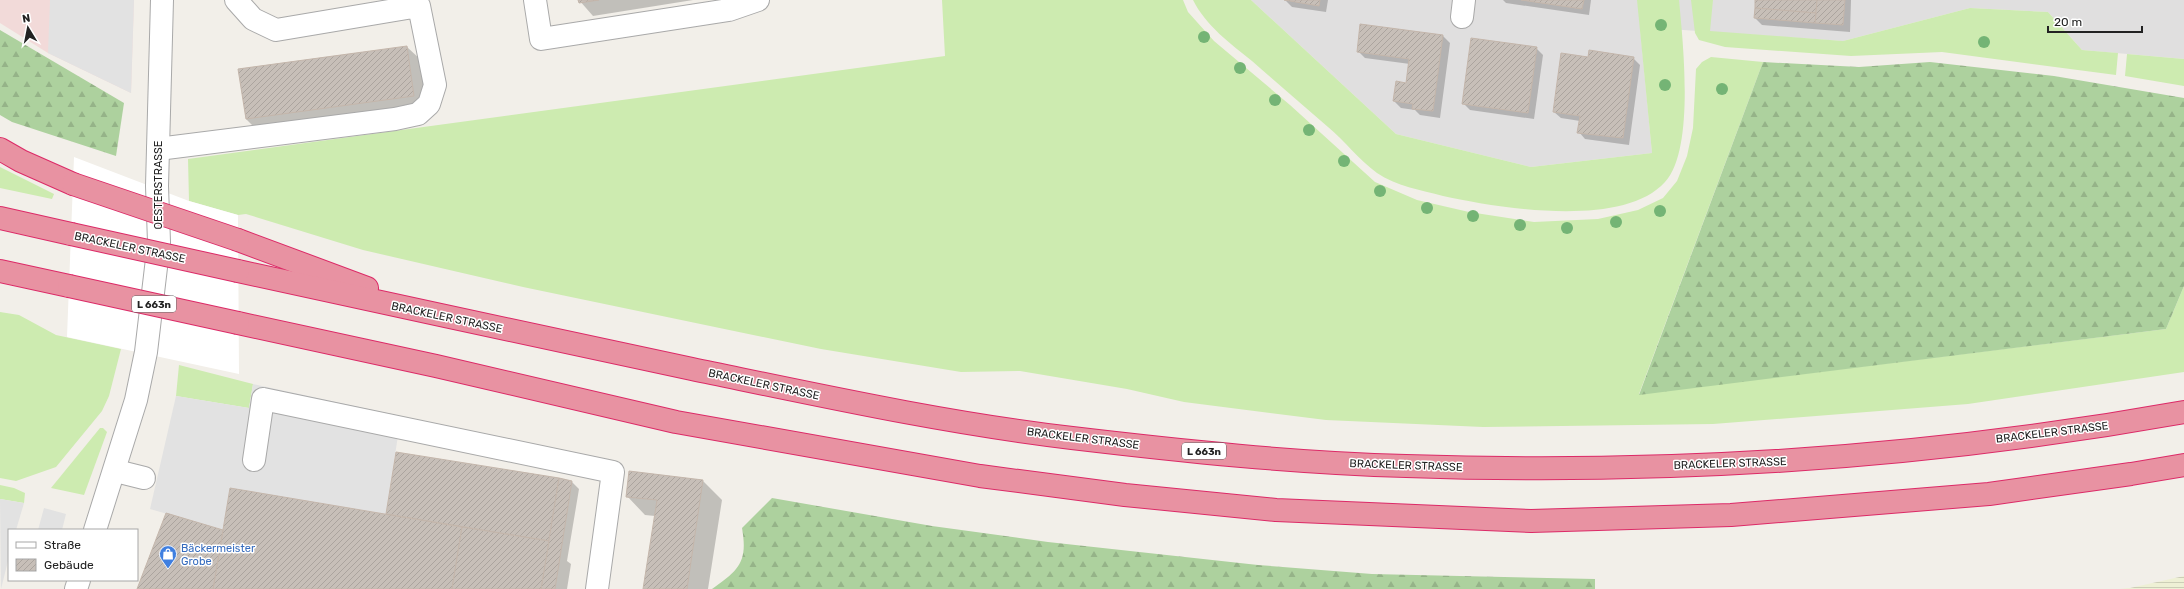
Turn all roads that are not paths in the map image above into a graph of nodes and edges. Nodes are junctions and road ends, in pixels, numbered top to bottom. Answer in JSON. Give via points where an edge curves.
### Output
{"nodes":[{"id":1,"x":162,"y":0,"type":"edge"},
{"id":2,"x":236,"y":0,"type":"edge"},
{"id":3,"x":535,"y":0,"type":"edge"},
{"id":4,"x":758,"y":0,"type":"edge"},
{"id":5,"x":0,"y":149,"type":"edge"},
{"id":6,"x":158,"y":149,"type":"junction"},
{"id":7,"x":0,"y":218,"type":"edge"},
{"id":8,"x":3,"y":272,"type":"edge"},
{"id":9,"x":447,"y":317,"type":"junction"},
{"id":10,"x":2184,"y":412,"type":"edge"},
{"id":11,"x":254,"y":460,"type":"dead end"},
{"id":12,"x":2184,"y":465,"type":"edge"},
{"id":13,"x":116,"y":471,"type":"junction"},
{"id":14,"x":144,"y":478,"type":"dead end"},
{"id":15,"x":95,"y":529,"type":"edge"},
{"id":16,"x":597,"y":589,"type":"edge"}],
"edges":[{"from":1,"to":6,"type":"street","name":"OESTERSTRASSE"},
{"from":2,"to":6,"type":"street","via":[[253,19],[276,30],[419,6],[435,85],[429,104],[418,114],[396,119]]},
{"from":3,"to":4,"type":"street","via":[[541,39],[729,10]]},
{"from":5,"to":9,"type":"highway","bridge":true,"via":[[73,184],[238,240]]},
{"from":6,"to":13,"type":"street","name":"OESTERSTRASSE","via":[[159,242],[146,352],[136,400]]},
{"from":7,"to":9,"type":"highway","name":"BRACKELER STRASSE","number":"L 663n","bridge":true},
{"from":8,"to":12,"type":"highway","number":"L 663n","bridge":true,"via":[[436,366],[676,422],[980,476],[1125,495],[1276,510],[1531,521],[1731,515],[1989,494]]},
{"from":9,"to":10,"type":"highway","name":"BRACKELER STRASSE","number":"L 663n","via":[[865,405],[1060,436],[1277,458],[1404,466],[1533,468],[1721,465],[1840,457],[2120,424]]},
{"from":11,"to":16,"type":"street","via":[[263,399],[612,472]]},
{"from":13,"to":14,"type":"street"},
{"from":13,"to":15,"type":"street","name":"OESTERSTRASSE"}]}
